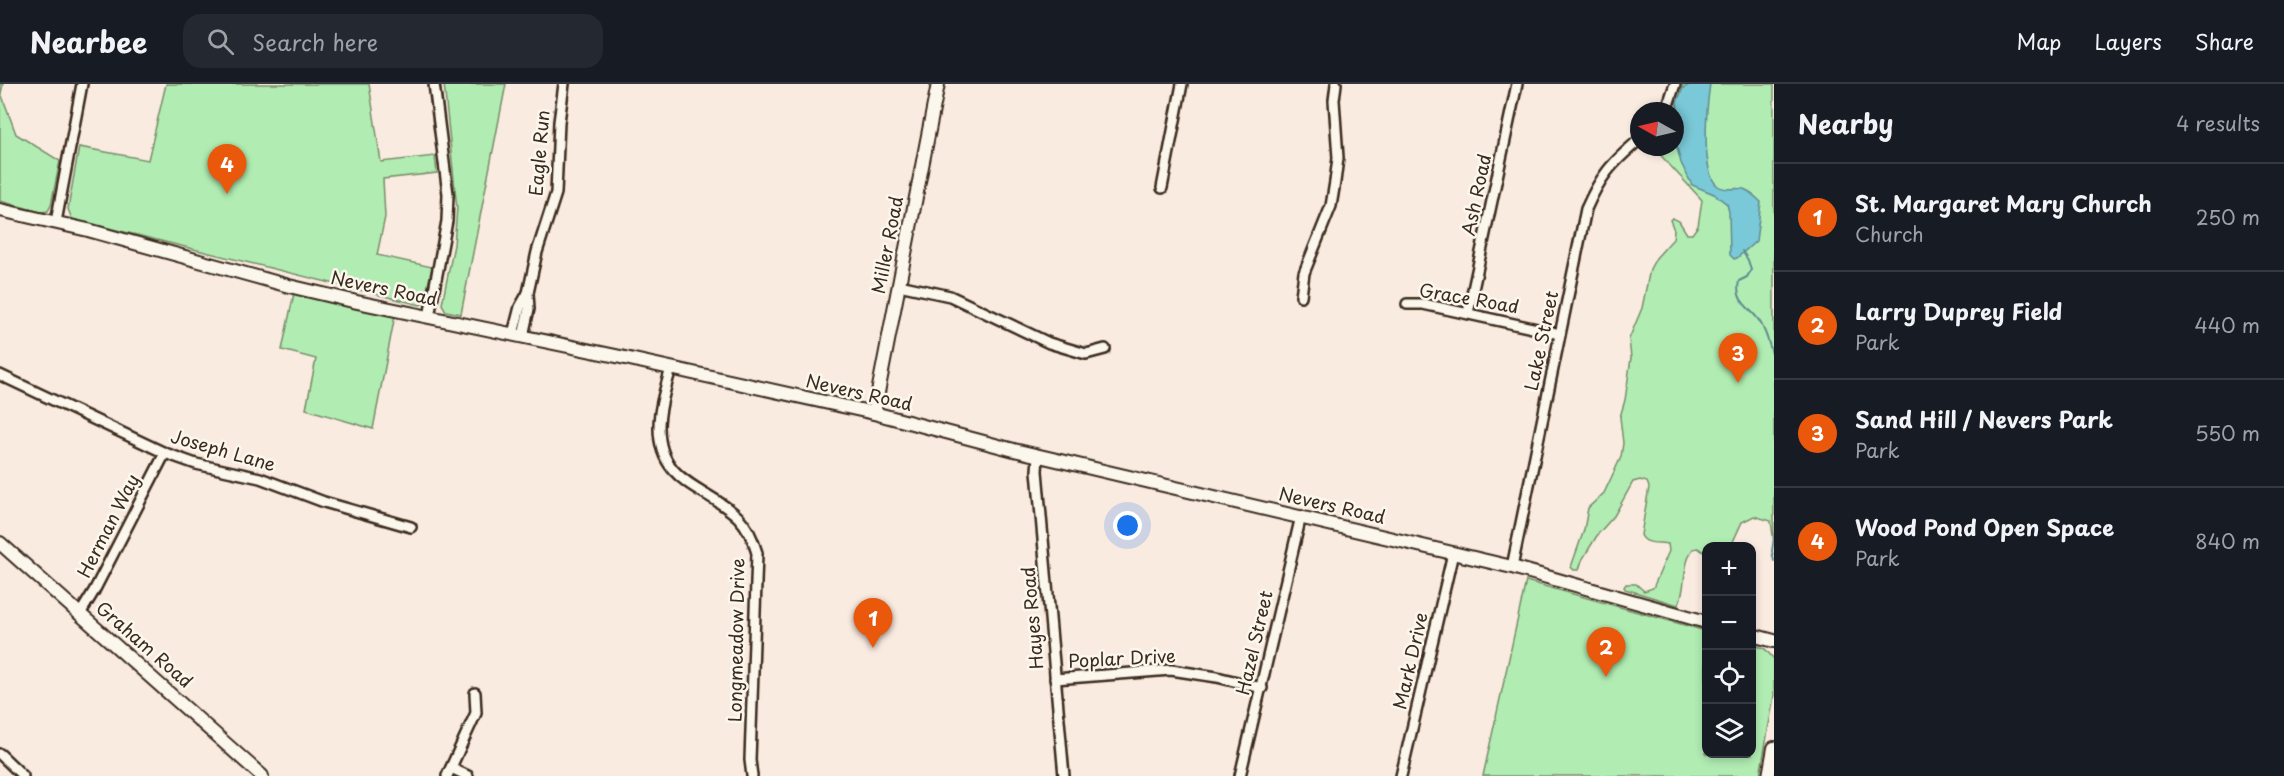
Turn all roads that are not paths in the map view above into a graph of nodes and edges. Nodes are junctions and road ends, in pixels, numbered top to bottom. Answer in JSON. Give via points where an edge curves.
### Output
{"nodes":[{"id":1,"x":82,"y":84,"type":"edge"},
{"id":2,"x":434,"y":84,"type":"edge"},
{"id":3,"x":564,"y":84,"type":"edge"},
{"id":4,"x":939,"y":84,"type":"edge"},
{"id":5,"x":1182,"y":84,"type":"edge"},
{"id":6,"x":1336,"y":84,"type":"edge"},
{"id":7,"x":1517,"y":84,"type":"edge"},
{"id":8,"x":1675,"y":84,"type":"edge"},
{"id":9,"x":1669,"y":102,"type":"edge"},
{"id":10,"x":1630,"y":148,"type":"edge"},
{"id":11,"x":1162,"y":188,"type":"dead end"},
{"id":12,"x":0,"y":210,"type":"edge"},
{"id":13,"x":56,"y":222,"type":"junction"},
{"id":14,"x":899,"y":285,"type":"junction"},
{"id":15,"x":1301,"y":296,"type":"dead end"},
{"id":16,"x":1407,"y":304,"type":"dead end"},
{"id":17,"x":1468,"y":313,"type":"junction"},
{"id":18,"x":429,"y":318,"type":"junction"},
{"id":19,"x":1560,"y":334,"type":"junction"},
{"id":20,"x":518,"y":335,"type":"junction"},
{"id":21,"x":1105,"y":349,"type":"dead end"},
{"id":22,"x":671,"y":368,"type":"junction"},
{"id":23,"x":0,"y":375,"type":"edge"},
{"id":24,"x":874,"y":413,"type":"junction"},
{"id":25,"x":165,"y":453,"type":"junction"},
{"id":26,"x":1038,"y":456,"type":"junction"},
{"id":27,"x":1301,"y":516,"type":"junction"},
{"id":28,"x":411,"y":527,"type":"dead end"},
{"id":29,"x":0,"y":543,"type":"edge"},
{"id":30,"x":1453,"y":554,"type":"junction"},
{"id":31,"x":1512,"y":567,"type":"junction"},
{"id":32,"x":80,"y":614,"type":"junction"},
{"id":33,"x":1702,"y":621,"type":"edge"},
{"id":34,"x":1756,"y":636,"type":"edge"},
{"id":35,"x":1774,"y":641,"type":"edge"},
{"id":36,"x":1055,"y":679,"type":"junction"},
{"id":37,"x":1262,"y":688,"type":"junction"},
{"id":38,"x":475,"y":693,"type":"dead end"},
{"id":39,"x":1774,"y":748,"type":"edge"},
{"id":40,"x":0,"y":754,"type":"edge"},
{"id":41,"x":449,"y":772,"type":"edge"},
{"id":42,"x":23,"y":776,"type":"edge"},
{"id":43,"x":262,"y":776,"type":"edge"},
{"id":44,"x":468,"y":776,"type":"edge"},
{"id":45,"x":752,"y":776,"type":"edge"},
{"id":46,"x":1064,"y":776,"type":"edge"},
{"id":47,"x":1240,"y":776,"type":"edge"},
{"id":48,"x":1401,"y":776,"type":"edge"},
{"id":49,"x":1769,"y":776,"type":"edge"}],
"edges":[{"from":1,"to":13,"type":"street"},
{"from":2,"to":18,"type":"street","via":[[448,194],[447,221]]},
{"from":3,"to":20,"type":"street","name":"Eagle Run","via":[[556,193],[537,252],[528,293],[529,309]]},
{"from":4,"to":14,"type":"street","name":"Miller Road"},
{"from":5,"to":11,"type":"street"},
{"from":6,"to":15,"type":"street","via":[[1335,182],[1331,206],[1304,273]]},
{"from":7,"to":17,"type":"street","name":"Ash Road"},
{"from":8,"to":9,"type":"street"},
{"from":10,"to":19,"type":"street","name":"Lake Street","via":[[1609,167],[1586,209]]},
{"from":12,"to":13,"type":"street","name":"Nevers Road"},
{"from":13,"to":18,"type":"street","name":"Nevers Road","via":[[289,286]]},
{"from":14,"to":21,"type":"street","via":[[950,296],[1049,343],[1086,354]]},
{"from":14,"to":24,"type":"street","name":"Miller Road"},
{"from":16,"to":17,"type":"street","name":"Grace Road"},
{"from":17,"to":19,"type":"street","name":"Grace Road"},
{"from":18,"to":20,"type":"street","name":"Nevers Road"},
{"from":19,"to":31,"type":"street","name":"Lake Street"},
{"from":20,"to":22,"type":"street","name":"Nevers Road"},
{"from":22,"to":24,"type":"street","name":"Nevers Road"},
{"from":22,"to":45,"type":"street","name":"Longmeadow Drive","via":[[660,414],[664,456],[680,478],[739,517],[748,528],[757,553]]},
{"from":23,"to":25,"type":"street","name":"Joseph Lane"},
{"from":24,"to":26,"type":"street","name":"Nevers Road"},
{"from":25,"to":28,"type":"street","name":"Joseph Lane","via":[[260,478]]},
{"from":25,"to":32,"type":"street","name":"Herman Way"},
{"from":26,"to":27,"type":"street","name":"Nevers Road"},
{"from":26,"to":36,"type":"street","name":"Hayes Road"},
{"from":27,"to":30,"type":"street","name":"Nevers Road"},
{"from":27,"to":37,"type":"street","name":"Hazel Street"},
{"from":29,"to":32,"type":"street","name":"Graham Road"},
{"from":30,"to":31,"type":"street","name":"Nevers Road"},
{"from":30,"to":48,"type":"street","name":"Mark Drive"},
{"from":31,"to":33,"type":"street","name":"Nevers Road"},
{"from":32,"to":43,"type":"street","name":"Graham Road"},
{"from":34,"to":35,"type":"street"},
{"from":36,"to":37,"type":"street","name":"Poplar Drive","via":[[1171,670]]},
{"from":36,"to":46,"type":"street","name":"Hayes Road"},
{"from":37,"to":47,"type":"street","name":"Hazel Street"},
{"from":38,"to":41,"type":"street","via":[[476,713]]},
{"from":39,"to":49,"type":"street"},
{"from":40,"to":42,"type":"street"},
{"from":41,"to":44,"type":"street"}]}
